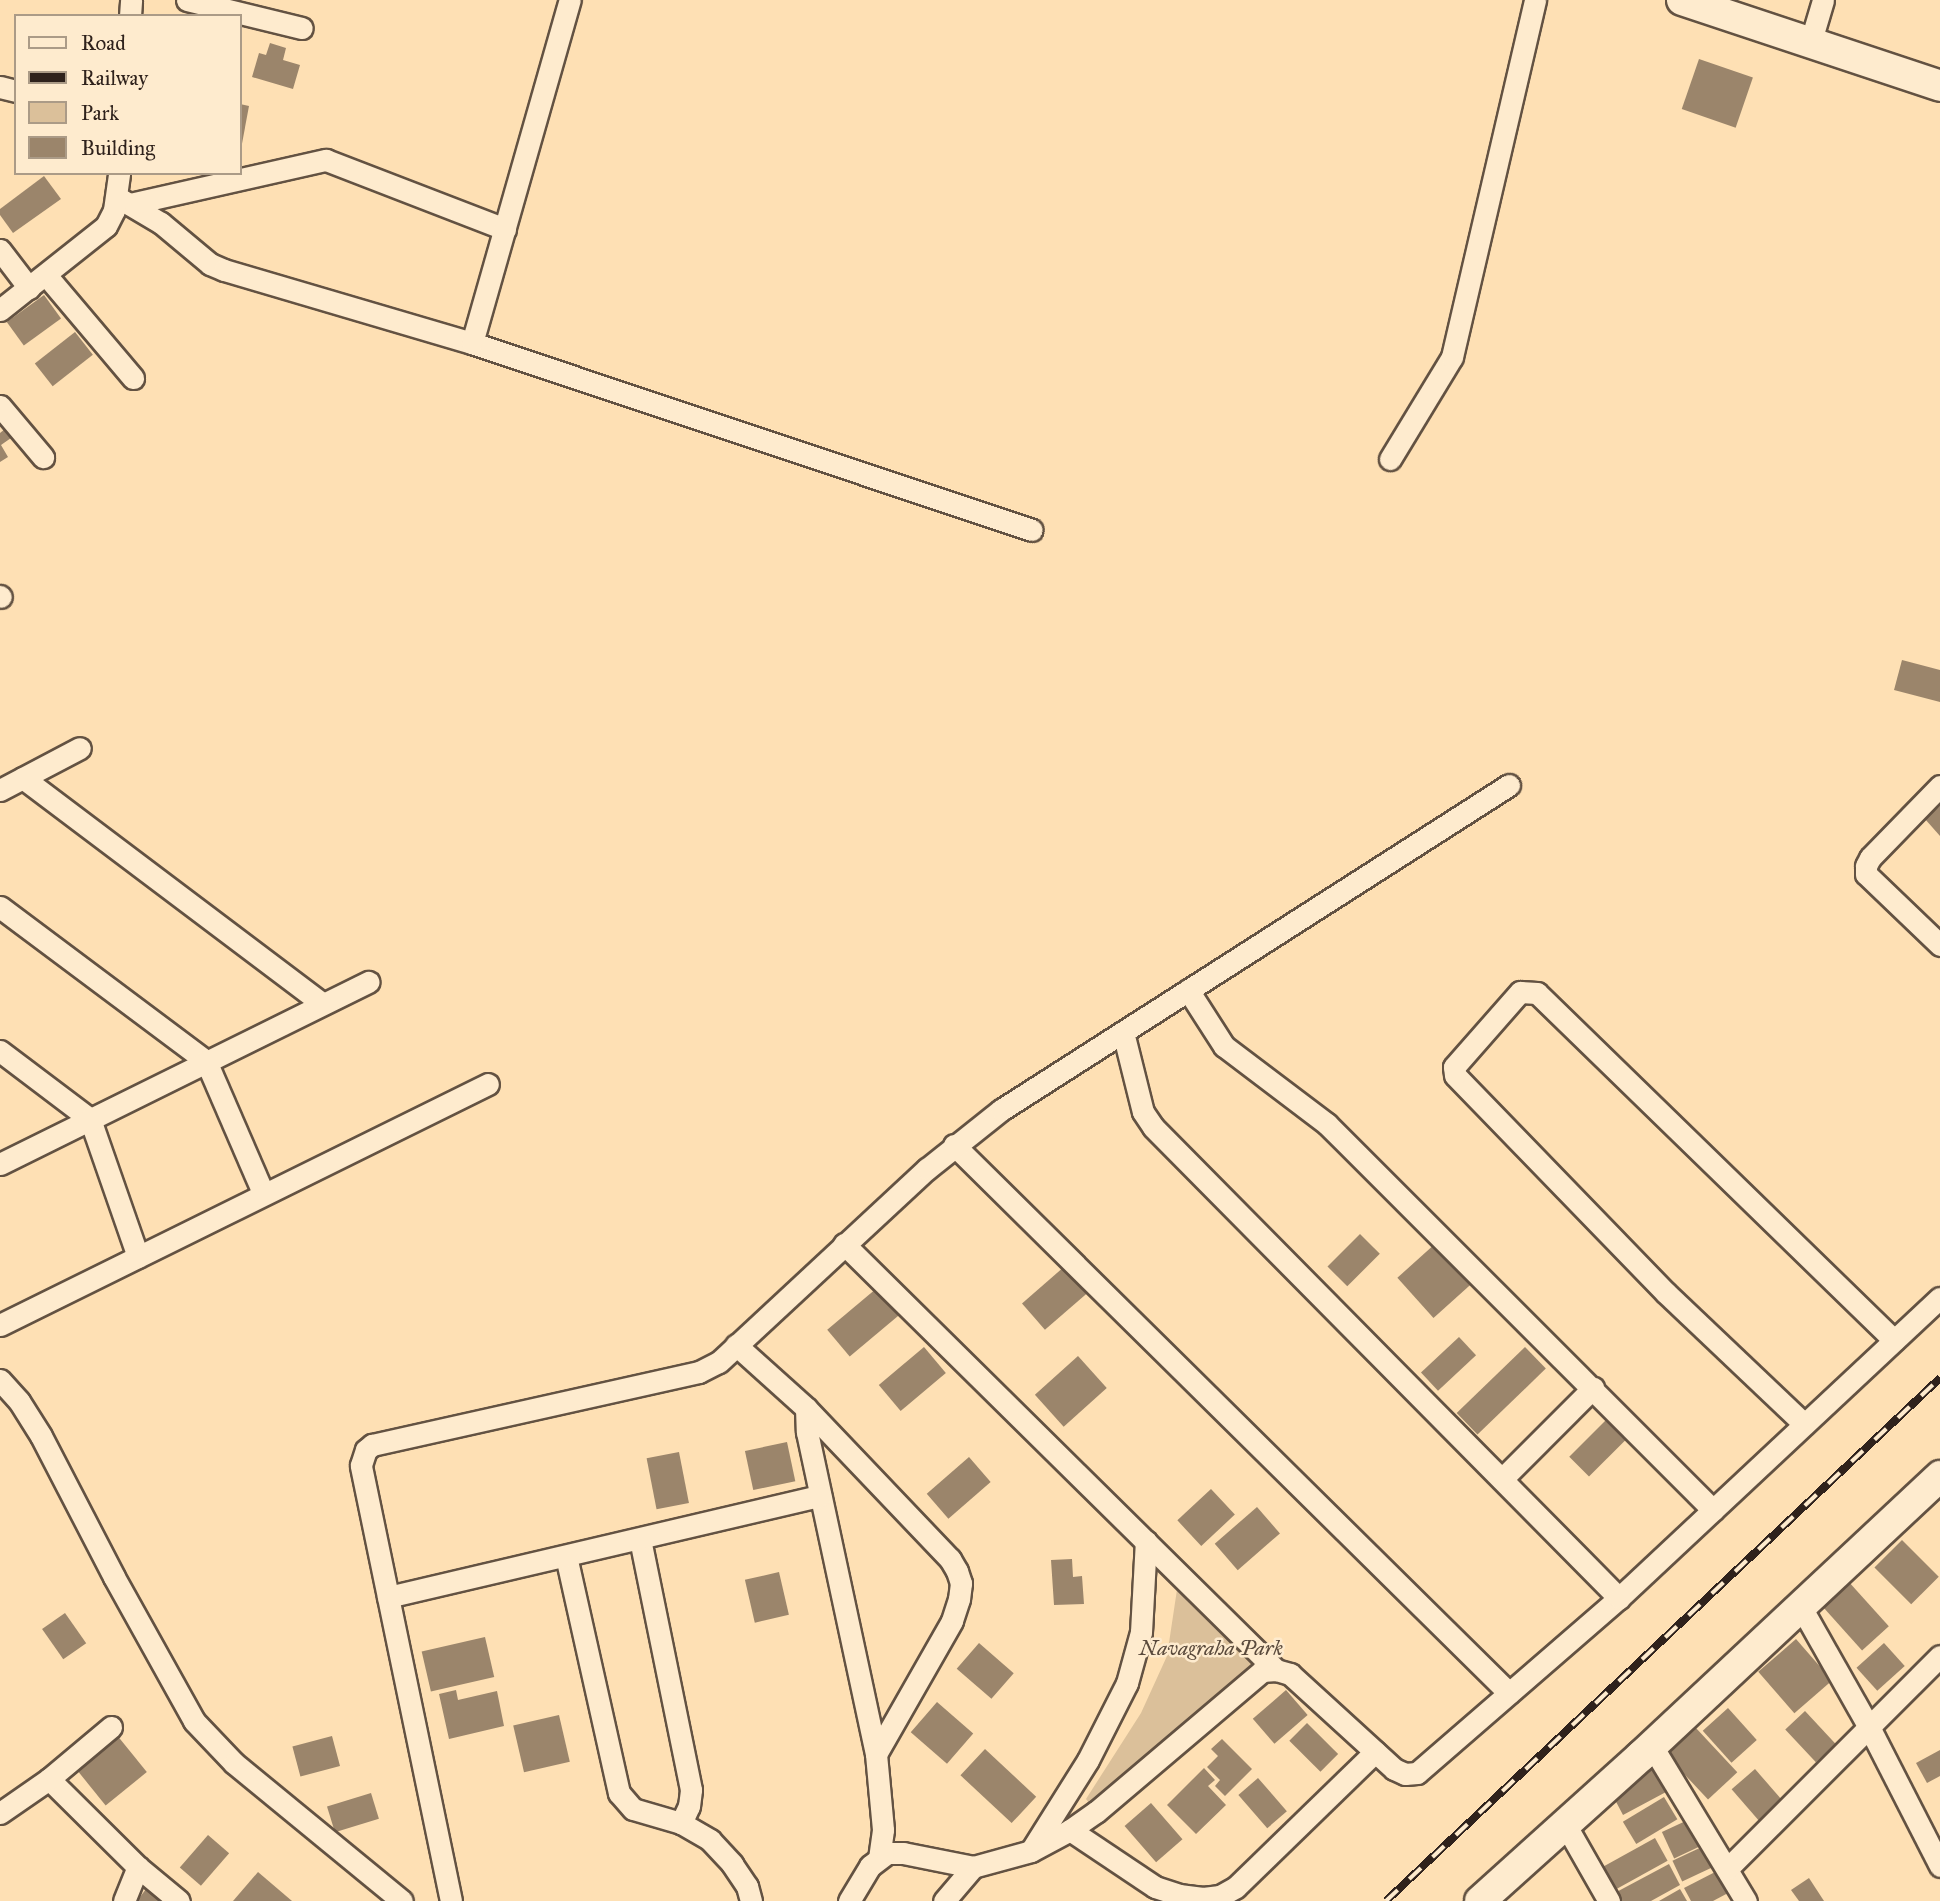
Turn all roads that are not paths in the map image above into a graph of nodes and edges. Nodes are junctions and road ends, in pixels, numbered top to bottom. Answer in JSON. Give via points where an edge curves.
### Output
{"nodes":[{"id":1,"x":187,"y":0,"type":"edge"},
{"id":2,"x":570,"y":0,"type":"edge"},
{"id":3,"x":1535,"y":0,"type":"edge"},
{"id":4,"x":1682,"y":0,"type":"edge"},
{"id":5,"x":1823,"y":0,"type":"edge"},
{"id":6,"x":302,"y":28,"type":"dead end"},
{"id":7,"x":1810,"y":44,"type":"junction"},
{"id":8,"x":1940,"y":86,"type":"edge"},
{"id":9,"x":119,"y":175,"type":"edge"},
{"id":10,"x":124,"y":201,"type":"junction"},
{"id":11,"x":505,"y":229,"type":"junction"},
{"id":12,"x":0,"y":250,"type":"edge"},
{"id":13,"x":37,"y":281,"type":"junction"},
{"id":14,"x":0,"y":310,"type":"edge"},
{"id":15,"x":472,"y":343,"type":"junction"},
{"id":16,"x":133,"y":378,"type":"dead end"},
{"id":17,"x":0,"y":406,"type":"edge"},
{"id":18,"x":43,"y":457,"type":"dead end"},
{"id":19,"x":1390,"y":458,"type":"dead end"},
{"id":20,"x":1032,"y":530,"type":"dead end"},
{"id":21,"x":80,"y":748,"type":"dead end"},
{"id":22,"x":23,"y":778,"type":"junction"},
{"id":23,"x":1509,"y":785,"type":"dead end"},
{"id":24,"x":1940,"y":786,"type":"edge"},
{"id":25,"x":0,"y":790,"type":"edge"},
{"id":26,"x":0,"y":907,"type":"edge"},
{"id":27,"x":1940,"y":945,"type":"edge"},
{"id":28,"x":368,"y":982,"type":"dead end"},
{"id":29,"x":1188,"y":990,"type":"junction"},
{"id":30,"x":322,"y":1003,"type":"junction"},
{"id":31,"x":1123,"y":1032,"type":"junction"},
{"id":32,"x":0,"y":1051,"type":"edge"},
{"id":33,"x":206,"y":1061,"type":"junction"},
{"id":34,"x":488,"y":1084,"type":"dead end"},
{"id":35,"x":90,"y":1119,"type":"junction"},
{"id":36,"x":954,"y":1145,"type":"junction"},
{"id":37,"x":0,"y":1164,"type":"edge"},
{"id":38,"x":263,"y":1193,"type":"junction"},
{"id":39,"x":844,"y":1244,"type":"junction"},
{"id":40,"x":138,"y":1257,"type":"junction"},
{"id":41,"x":1940,"y":1298,"type":"edge"},
{"id":42,"x":0,"y":1325,"type":"edge"},
{"id":43,"x":1894,"y":1340,"type":"junction"},
{"id":44,"x":736,"y":1345,"type":"junction"},
{"id":45,"x":0,"y":1380,"type":"edge"},
{"id":46,"x":1593,"y":1388,"type":"junction"},
{"id":47,"x":806,"y":1408,"type":"junction"},
{"id":48,"x":1804,"y":1424,"type":"junction"},
{"id":49,"x":1940,"y":1476,"type":"edge"},
{"id":50,"x":1502,"y":1479,"type":"junction"},
{"id":51,"x":820,"y":1496,"type":"junction"},
{"id":52,"x":1713,"y":1510,"type":"junction"},
{"id":53,"x":640,"y":1539,"type":"junction"},
{"id":54,"x":1146,"y":1541,"type":"junction"},
{"id":55,"x":566,"y":1556,"type":"junction"},
{"id":56,"x":388,"y":1597,"type":"junction"},
{"id":57,"x":1619,"y":1598,"type":"junction"},
{"id":58,"x":1801,"y":1607,"type":"junction"},
{"id":59,"x":1940,"y":1656,"type":"edge"},
{"id":60,"x":1276,"y":1670,"type":"junction"},
{"id":61,"x":1509,"y":1693,"type":"junction"},
{"id":62,"x":111,"y":1727,"type":"dead end"},
{"id":63,"x":1869,"y":1727,"type":"junction"},
{"id":64,"x":1652,"y":1746,"type":"junction"},
{"id":65,"x":1375,"y":1752,"type":"junction"},
{"id":66,"x":876,"y":1754,"type":"junction"},
{"id":67,"x":49,"y":1779,"type":"junction"},
{"id":68,"x":0,"y":1813,"type":"edge"},
{"id":69,"x":681,"y":1823,"type":"junction"},
{"id":70,"x":1565,"y":1824,"type":"junction"},
{"id":71,"x":1070,"y":1830,"type":"junction"},
{"id":72,"x":1031,"y":1851,"type":"junction"},
{"id":73,"x":878,"y":1858,"type":"junction"},
{"id":74,"x":1940,"y":1866,"type":"edge"},
{"id":75,"x":138,"y":1867,"type":"junction"},
{"id":76,"x":973,"y":1867,"type":"junction"},
{"id":77,"x":1727,"y":1869,"type":"junction"},
{"id":78,"x":124,"y":1901,"type":"edge"},
{"id":79,"x":179,"y":1901,"type":"edge"},
{"id":80,"x":402,"y":1901,"type":"edge"},
{"id":81,"x":451,"y":1901,"type":"edge"},
{"id":82,"x":751,"y":1901,"type":"edge"},
{"id":83,"x":849,"y":1901,"type":"edge"},
{"id":84,"x":944,"y":1901,"type":"edge"},
{"id":85,"x":1480,"y":1901,"type":"edge"},
{"id":86,"x":1609,"y":1901,"type":"edge"},
{"id":87,"x":1746,"y":1901,"type":"edge"}],
"edges":[{"from":1,"to":6,"type":"street"},
{"from":2,"to":11,"type":"street"},
{"from":3,"to":19,"type":"street","via":[[1452,357]]},
{"from":4,"to":7,"type":"street"},
{"from":5,"to":7,"type":"street"},
{"from":7,"to":8,"type":"street"},
{"from":9,"to":10,"type":"street"},
{"from":10,"to":11,"type":"street","via":[[326,160]]},
{"from":10,"to":13,"type":"street","via":[[106,226]]},
{"from":10,"to":15,"type":"street","via":[[224,270]]},
{"from":11,"to":15,"type":"street"},
{"from":12,"to":13,"type":"street"},
{"from":13,"to":14,"type":"street"},
{"from":13,"to":16,"type":"street"},
{"from":15,"to":20,"type":"street"},
{"from":17,"to":18,"type":"street"},
{"from":21,"to":22,"type":"street"},
{"from":22,"to":25,"type":"street"},
{"from":22,"to":30,"type":"street"},
{"from":23,"to":29,"type":"street"},
{"from":24,"to":27,"type":"street","via":[[1866,866],[1866,874]]},
{"from":26,"to":33,"type":"street"},
{"from":28,"to":30,"type":"street"},
{"from":29,"to":31,"type":"street"},
{"from":29,"to":46,"type":"street","via":[[1224,1045],[1327,1124]]},
{"from":30,"to":33,"type":"street"},
{"from":31,"to":36,"type":"street"},
{"from":31,"to":50,"type":"street","via":[[1143,1111],[1153,1127]]},
{"from":32,"to":35,"type":"street"},
{"from":33,"to":35,"type":"street"},
{"from":33,"to":38,"type":"street"},
{"from":34,"to":38,"type":"street"},
{"from":35,"to":37,"type":"street"},
{"from":35,"to":40,"type":"street"},
{"from":36,"to":39,"type":"street"},
{"from":36,"to":61,"type":"street"},
{"from":38,"to":40,"type":"street"},
{"from":39,"to":44,"type":"street"},
{"from":39,"to":54,"type":"street"},
{"from":40,"to":42,"type":"street"},
{"from":41,"to":43,"type":"street"},
{"from":43,"to":48,"type":"street"},
{"from":43,"to":48,"type":"street","via":[[1537,993],[1520,992],[1454,1067],[1455,1075],[1666,1293]]},
{"from":44,"to":47,"type":"street"},
{"from":44,"to":56,"type":"street","via":[[719,1362],[699,1372],[372,1445],[362,1455],[361,1465]]},
{"from":45,"to":80,"type":"street","via":[[41,1436],[194,1721],[234,1763]]},
{"from":46,"to":50,"type":"street"},
{"from":46,"to":52,"type":"street"},
{"from":47,"to":51,"type":"street"},
{"from":47,"to":66,"type":"street","via":[[950,1559],[961,1583],[952,1621]]},
{"from":48,"to":52,"type":"street"},
{"from":49,"to":58,"type":"street"},
{"from":50,"to":57,"type":"street"},
{"from":51,"to":53,"type":"street"},
{"from":51,"to":66,"type":"street"},
{"from":52,"to":57,"type":"street"},
{"from":53,"to":55,"type":"street"},
{"from":53,"to":69,"type":"street","via":[[691,1790]]},
{"from":54,"to":60,"type":"street"},
{"from":54,"to":72,"type":"street","via":[[1141,1632],[1126,1683],[1088,1760]]},
{"from":55,"to":56,"type":"street"},
{"from":55,"to":69,"type":"street","via":[[619,1793],[633,1809]]},
{"from":56,"to":81,"type":"street"},
{"from":57,"to":61,"type":"street"},
{"from":58,"to":63,"type":"street"},
{"from":58,"to":64,"type":"street"},
{"from":59,"to":63,"type":"street"},
{"from":60,"to":65,"type":"street","via":[[1290,1674]]},
{"from":60,"to":71,"type":"street","via":[[1252,1676]]},
{"from":61,"to":65,"type":"street","via":[[1417,1773],[1394,1769]]},
{"from":62,"to":67,"type":"street"},
{"from":63,"to":74,"type":"street"},
{"from":63,"to":77,"type":"street"},
{"from":64,"to":70,"type":"street"},
{"from":64,"to":77,"type":"street"},
{"from":65,"to":71,"type":"street","via":[[1236,1887],[1220,1896],[1178,1895],[1155,1887]]},
{"from":66,"to":73,"type":"street","via":[[883,1830]]},
{"from":67,"to":68,"type":"street"},
{"from":67,"to":75,"type":"street"},
{"from":69,"to":82,"type":"street","via":[[710,1840],[747,1886]]},
{"from":70,"to":85,"type":"street"},
{"from":70,"to":86,"type":"street"},
{"from":71,"to":72,"type":"street"},
{"from":72,"to":76,"type":"street"},
{"from":73,"to":76,"type":"street","via":[[903,1853]]},
{"from":73,"to":83,"type":"street"},
{"from":75,"to":78,"type":"street"},
{"from":75,"to":79,"type":"street"},
{"from":76,"to":84,"type":"street"},
{"from":77,"to":87,"type":"street"}]}
